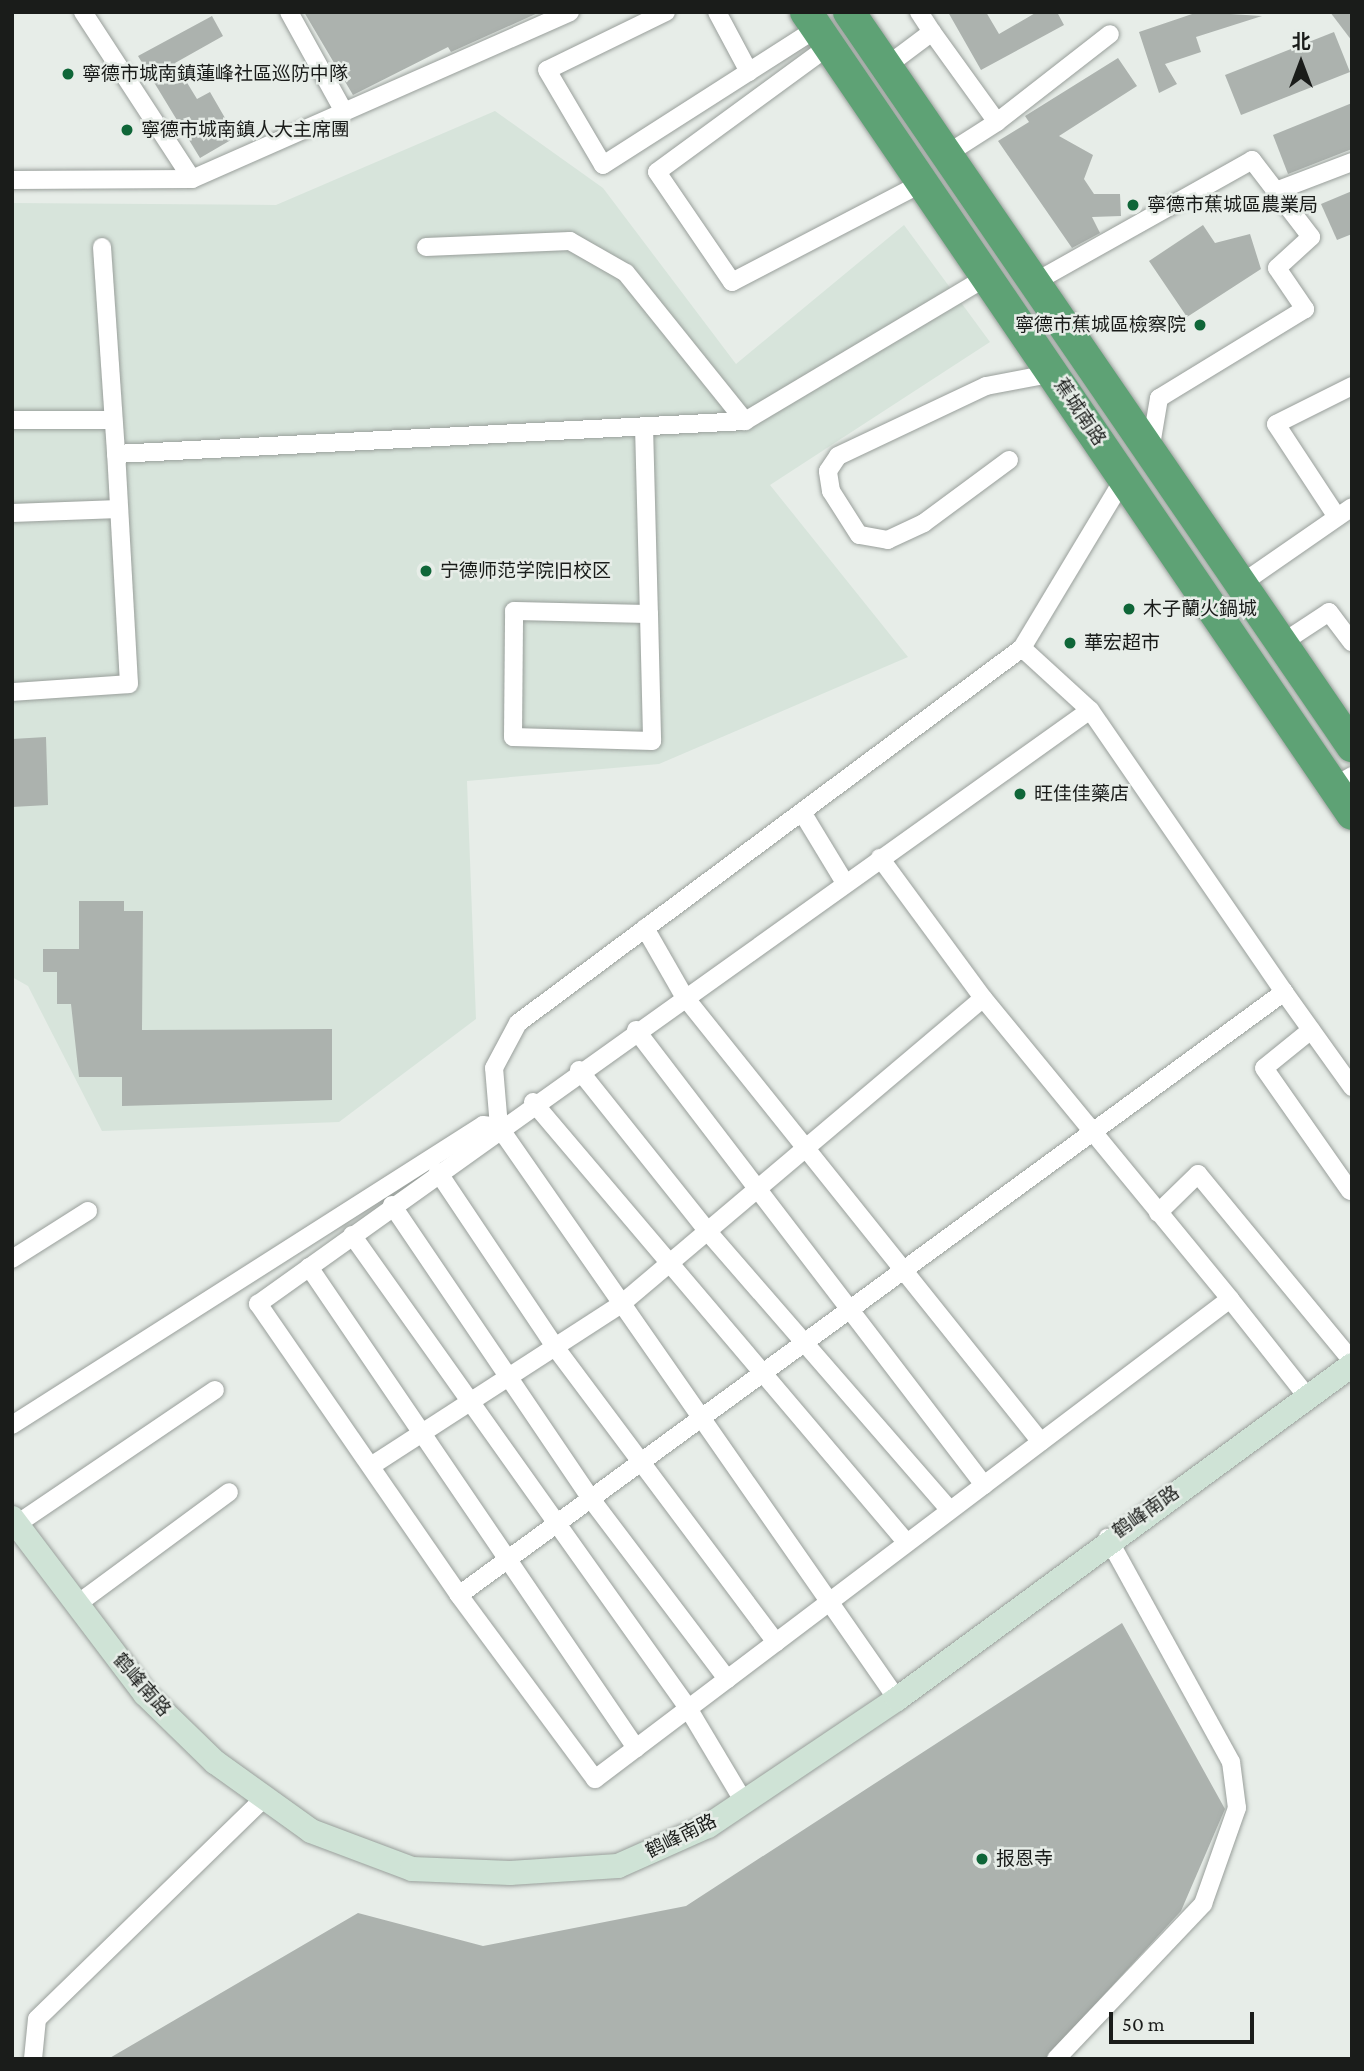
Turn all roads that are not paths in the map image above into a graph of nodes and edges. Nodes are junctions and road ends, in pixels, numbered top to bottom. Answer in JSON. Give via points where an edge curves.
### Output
{"nodes":[{"id":1,"x":83,"y":12,"type":"edge"},
{"id":2,"x":289,"y":12,"type":"edge"},
{"id":3,"x":570,"y":12,"type":"edge"},
{"id":4,"x":666,"y":12,"type":"edge"},
{"id":5,"x":717,"y":12,"type":"edge"},
{"id":6,"x":849,"y":12,"type":"edge"},
{"id":7,"x":919,"y":12,"type":"edge"},
{"id":8,"x":817,"y":29,"type":"edge"},
{"id":9,"x":932,"y":32,"type":"junction"},
{"id":10,"x":1110,"y":34,"type":"dead end"},
{"id":11,"x":888,"y":65,"type":"junction"},
{"id":12,"x":749,"y":72,"type":"junction"},
{"id":13,"x":343,"y":110,"type":"junction"},
{"id":14,"x":997,"y":122,"type":"junction"},
{"id":15,"x":947,"y":154,"type":"junction"},
{"id":16,"x":1352,"y":162,"type":"edge"},
{"id":17,"x":192,"y":179,"type":"junction"},
{"id":18,"x":12,"y":180,"type":"edge"},
{"id":19,"x":923,"y":182,"type":"junction"},
{"id":20,"x":1276,"y":191,"type":"junction"},
{"id":21,"x":102,"y":247,"type":"dead end"},
{"id":22,"x":426,"y":247,"type":"dead end"},
{"id":23,"x":988,"y":276,"type":"junction"},
{"id":24,"x":1035,"y":282,"type":"junction"},
{"id":25,"x":1054,"y":373,"type":"junction"},
{"id":26,"x":1352,"y":386,"type":"edge"},
{"id":27,"x":12,"y":420,"type":"edge"},
{"id":28,"x":113,"y":420,"type":"junction"},
{"id":29,"x":745,"y":421,"type":"junction"},
{"id":30,"x":644,"y":426,"type":"junction"},
{"id":31,"x":1150,"y":451,"type":"junction"},
{"id":32,"x":116,"y":454,"type":"junction"},
{"id":33,"x":1009,"y":460,"type":"dead end"},
{"id":34,"x":1124,"y":478,"type":"junction"},
{"id":35,"x":119,"y":509,"type":"junction"},
{"id":36,"x":1344,"y":512,"type":"edge"},
{"id":37,"x":12,"y":513,"type":"edge"},
{"id":38,"x":1241,"y":584,"type":"junction"},
{"id":39,"x":649,"y":614,"type":"junction"},
{"id":40,"x":1352,"y":642,"type":"edge"},
{"id":41,"x":1282,"y":643,"type":"junction"},
{"id":42,"x":1022,"y":648,"type":"junction"},
{"id":43,"x":12,"y":692,"type":"edge"},
{"id":44,"x":1090,"y":710,"type":"junction"},
{"id":45,"x":1352,"y":746,"type":"edge"},
{"id":46,"x":1343,"y":782,"type":"edge"},
{"id":47,"x":802,"y":812,"type":"junction"},
{"id":48,"x":1352,"y":814,"type":"edge"},
{"id":49,"x":880,"y":858,"type":"junction"},
{"id":50,"x":845,"y":883,"type":"junction"},
{"id":51,"x":645,"y":928,"type":"junction"},
{"id":52,"x":1284,"y":992,"type":"junction"},
{"id":53,"x":684,"y":996,"type":"junction"},
{"id":54,"x":983,"y":998,"type":"junction"},
{"id":55,"x":635,"y":1030,"type":"junction"},
{"id":56,"x":1311,"y":1030,"type":"junction"},
{"id":57,"x":579,"y":1070,"type":"junction"},
{"id":58,"x":1352,"y":1087,"type":"edge"},
{"id":59,"x":533,"y":1102,"type":"junction"},
{"id":60,"x":499,"y":1126,"type":"junction"},
{"id":61,"x":1092,"y":1132,"type":"junction"},
{"id":62,"x":810,"y":1150,"type":"junction"},
{"id":63,"x":438,"y":1172,"type":"junction"},
{"id":64,"x":1351,"y":1191,"type":"edge"},
{"id":65,"x":759,"y":1192,"type":"junction"},
{"id":66,"x":392,"y":1205,"type":"junction"},
{"id":67,"x":88,"y":1211,"type":"dead end"},
{"id":68,"x":1158,"y":1213,"type":"junction"},
{"id":69,"x":709,"y":1233,"type":"junction"},
{"id":70,"x":352,"y":1235,"type":"junction"},
{"id":71,"x":12,"y":1259,"type":"edge"},
{"id":72,"x":673,"y":1262,"type":"junction"},
{"id":73,"x":309,"y":1267,"type":"junction"},
{"id":74,"x":902,"y":1271,"type":"junction"},
{"id":75,"x":1230,"y":1299,"type":"junction"},
{"id":76,"x":620,"y":1306,"type":"junction"},
{"id":77,"x":852,"y":1308,"type":"junction"},
{"id":78,"x":803,"y":1344,"type":"junction"},
{"id":79,"x":555,"y":1347,"type":"junction"},
{"id":80,"x":1352,"y":1363,"type":"edge"},
{"id":81,"x":759,"y":1376,"type":"junction"},
{"id":82,"x":509,"y":1377,"type":"junction"},
{"id":83,"x":215,"y":1390,"type":"dead end"},
{"id":84,"x":1309,"y":1399,"type":"junction"},
{"id":85,"x":471,"y":1401,"type":"junction"},
{"id":86,"x":699,"y":1419,"type":"junction"},
{"id":87,"x":12,"y":1425,"type":"edge"},
{"id":88,"x":422,"y":1433,"type":"junction"},
{"id":89,"x":1041,"y":1442,"type":"junction"},
{"id":90,"x":645,"y":1459,"type":"junction"},
{"id":91,"x":372,"y":1466,"type":"junction"},
{"id":92,"x":984,"y":1485,"type":"junction"},
{"id":93,"x":229,"y":1492,"type":"dead end"},
{"id":94,"x":591,"y":1499,"type":"junction"},
{"id":95,"x":950,"y":1510,"type":"junction"},
{"id":96,"x":15,"y":1521,"type":"edge"},
{"id":97,"x":554,"y":1526,"type":"junction"},
{"id":98,"x":1108,"y":1538,"type":"junction"},
{"id":99,"x":907,"y":1543,"type":"junction"},
{"id":100,"x":506,"y":1561,"type":"junction"},
{"id":101,"x":458,"y":1595,"type":"junction"},
{"id":102,"x":832,"y":1600,"type":"junction"},
{"id":103,"x":76,"y":1605,"type":"junction"},
{"id":104,"x":776,"y":1642,"type":"junction"},
{"id":105,"x":727,"y":1679,"type":"junction"},
{"id":106,"x":897,"y":1699,"type":"junction"},
{"id":107,"x":688,"y":1708,"type":"junction"},
{"id":108,"x":636,"y":1748,"type":"junction"},
{"id":109,"x":262,"y":1800,"type":"junction"},
{"id":110,"x":744,"y":1802,"type":"junction"},
{"id":111,"x":33,"y":2059,"type":"edge"},
{"id":112,"x":1056,"y":2059,"type":"edge"}],
"edges":[{"from":1,"to":17,"type":"street"},
{"from":2,"to":13,"type":"street"},
{"from":3,"to":13,"type":"street"},
{"from":4,"to":12,"type":"street","via":[[547,70],[603,165]]},
{"from":5,"to":12,"type":"street"},
{"from":6,"to":11,"type":"highway","name":"蕉城南路"},
{"from":7,"to":9,"type":"street"},
{"from":8,"to":12,"type":"street"},
{"from":8,"to":19,"type":"highway","name":"蕉城南路"},
{"from":8,"to":19,"type":"street","via":[[657,172],[732,282]]},
{"from":9,"to":11,"type":"street"},
{"from":9,"to":14,"type":"street"},
{"from":10,"to":14,"type":"street"},
{"from":11,"to":15,"type":"highway","name":"蕉城南路"},
{"from":13,"to":17,"type":"street"},
{"from":14,"to":15,"type":"street"},
{"from":15,"to":24,"type":"highway","name":"蕉城南路"},
{"from":16,"to":20,"type":"street"},
{"from":17,"to":18,"type":"street"},
{"from":19,"to":23,"type":"highway","name":"蕉城南路"},
{"from":20,"to":24,"type":"street","via":[[1252,160]]},
{"from":20,"to":31,"type":"street","via":[[1311,237],[1277,268],[1305,309],[1159,398]]},
{"from":21,"to":28,"type":"street"},
{"from":22,"to":29,"type":"street","via":[[570,241],[626,273]]},
{"from":23,"to":25,"type":"highway","name":"蕉城南路"},
{"from":23,"to":29,"type":"street"},
{"from":24,"to":31,"type":"highway","name":"蕉城南路"},
{"from":25,"to":33,"type":"street","via":[[986,386],[838,456],[828,471],[831,491],[859,535],[888,540],[924,523]]},
{"from":25,"to":34,"type":"highway","name":"蕉城南路"},
{"from":26,"to":36,"type":"street","via":[[1276,424]]},
{"from":27,"to":28,"type":"street"},
{"from":28,"to":32,"type":"street"},
{"from":29,"to":30,"type":"street"},
{"from":30,"to":32,"type":"street"},
{"from":30,"to":39,"type":"street"},
{"from":31,"to":38,"type":"highway","name":"蕉城南路"},
{"from":32,"to":35,"type":"street"},
{"from":34,"to":42,"type":"street"},
{"from":34,"to":46,"type":"highway","name":"蕉城南路"},
{"from":35,"to":37,"type":"street"},
{"from":35,"to":43,"type":"street","via":[[129,684]]},
{"from":36,"to":38,"type":"street"},
{"from":38,"to":41,"type":"highway","name":"蕉城南路"},
{"from":39,"to":39,"type":"street","via":[[652,741],[513,737],[514,611]]},
{"from":40,"to":41,"type":"street","via":[[1329,612]]},
{"from":41,"to":45,"type":"highway","name":"蕉城南路"},
{"from":42,"to":44,"type":"street"},
{"from":42,"to":47,"type":"street"},
{"from":44,"to":49,"type":"street"},
{"from":44,"to":52,"type":"street"},
{"from":46,"to":48,"type":"highway","name":"蕉城南路"},
{"from":47,"to":50,"type":"street"},
{"from":47,"to":51,"type":"street"},
{"from":49,"to":50,"type":"street"},
{"from":49,"to":54,"type":"street"},
{"from":50,"to":53,"type":"street"},
{"from":51,"to":53,"type":"street"},
{"from":51,"to":60,"type":"street","via":[[517,1023],[494,1068]]},
{"from":52,"to":56,"type":"street"},
{"from":52,"to":61,"type":"street"},
{"from":53,"to":55,"type":"street"},
{"from":53,"to":62,"type":"street"},
{"from":54,"to":61,"type":"street"},
{"from":54,"to":62,"type":"street"},
{"from":55,"to":57,"type":"street"},
{"from":55,"to":65,"type":"street"},
{"from":56,"to":58,"type":"street"},
{"from":56,"to":64,"type":"street","via":[[1264,1068]]},
{"from":57,"to":59,"type":"street"},
{"from":57,"to":69,"type":"street"},
{"from":59,"to":60,"type":"street"},
{"from":59,"to":72,"type":"street"},
{"from":60,"to":63,"type":"street"},
{"from":60,"to":76,"type":"street"},
{"from":60,"to":87,"type":"street","via":[[483,1125]]},
{"from":61,"to":68,"type":"street"},
{"from":61,"to":74,"type":"street"},
{"from":62,"to":65,"type":"street"},
{"from":62,"to":74,"type":"street"},
{"from":63,"to":66,"type":"street"},
{"from":63,"to":79,"type":"street"},
{"from":65,"to":69,"type":"street"},
{"from":65,"to":77,"type":"street"},
{"from":66,"to":70,"type":"street"},
{"from":66,"to":82,"type":"street"},
{"from":67,"to":71,"type":"street"},
{"from":68,"to":75,"type":"street"},
{"from":68,"to":80,"type":"street","via":[[1198,1174]]},
{"from":69,"to":72,"type":"street"},
{"from":69,"to":78,"type":"street"},
{"from":70,"to":73,"type":"street"},
{"from":70,"to":85,"type":"street"},
{"from":72,"to":76,"type":"street"},
{"from":72,"to":81,"type":"street"},
{"from":73,"to":88,"type":"street"},
{"from":73,"to":91,"type":"street","via":[[258,1304]]},
{"from":74,"to":77,"type":"street"},
{"from":74,"to":89,"type":"street"},
{"from":75,"to":84,"type":"street"},
{"from":75,"to":89,"type":"street"},
{"from":76,"to":79,"type":"street"},
{"from":76,"to":86,"type":"street"},
{"from":77,"to":78,"type":"street"},
{"from":77,"to":92,"type":"street"},
{"from":78,"to":81,"type":"street"},
{"from":78,"to":95,"type":"street"},
{"from":79,"to":82,"type":"street"},
{"from":79,"to":90,"type":"street"},
{"from":80,"to":84,"type":"street","name":"鹤峰南路"},
{"from":81,"to":86,"type":"street"},
{"from":81,"to":99,"type":"street"},
{"from":82,"to":85,"type":"street"},
{"from":82,"to":94,"type":"street"},
{"from":83,"to":96,"type":"street"},
{"from":84,"to":98,"type":"street","name":"鹤峰南路"},
{"from":85,"to":88,"type":"street"},
{"from":85,"to":97,"type":"street"},
{"from":86,"to":90,"type":"street"},
{"from":86,"to":102,"type":"street"},
{"from":88,"to":91,"type":"street"},
{"from":88,"to":100,"type":"street"},
{"from":89,"to":92,"type":"street"},
{"from":90,"to":94,"type":"street"},
{"from":90,"to":104,"type":"street"},
{"from":91,"to":101,"type":"street"},
{"from":92,"to":95,"type":"street"},
{"from":93,"to":103,"type":"street"},
{"from":94,"to":97,"type":"street"},
{"from":94,"to":105,"type":"street"},
{"from":95,"to":99,"type":"street"},
{"from":96,"to":103,"type":"street","name":"鹤峰南路"},
{"from":97,"to":100,"type":"street"},
{"from":97,"to":107,"type":"street"},
{"from":98,"to":106,"type":"street","name":"鹤峰南路"},
{"from":98,"to":112,"type":"street","via":[[1231,1762],[1237,1808],[1203,1904]]},
{"from":99,"to":102,"type":"street"},
{"from":100,"to":101,"type":"street"},
{"from":100,"to":108,"type":"street"},
{"from":101,"to":108,"type":"street","via":[[595,1779]]},
{"from":102,"to":104,"type":"street"},
{"from":102,"to":106,"type":"street"},
{"from":103,"to":109,"type":"street","name":"鹤峰南路","via":[[145,1694]]},
{"from":104,"to":105,"type":"street"},
{"from":105,"to":107,"type":"street"},
{"from":106,"to":110,"type":"street","name":"鹤峰南路"},
{"from":107,"to":108,"type":"street"},
{"from":107,"to":110,"type":"street"},
{"from":109,"to":110,"type":"street","name":"鹤峰南路","via":[[311,1831],[412,1869],[510,1874],[618,1866],[708,1826]]},
{"from":109,"to":111,"type":"street","via":[[37,2019]]}]}
